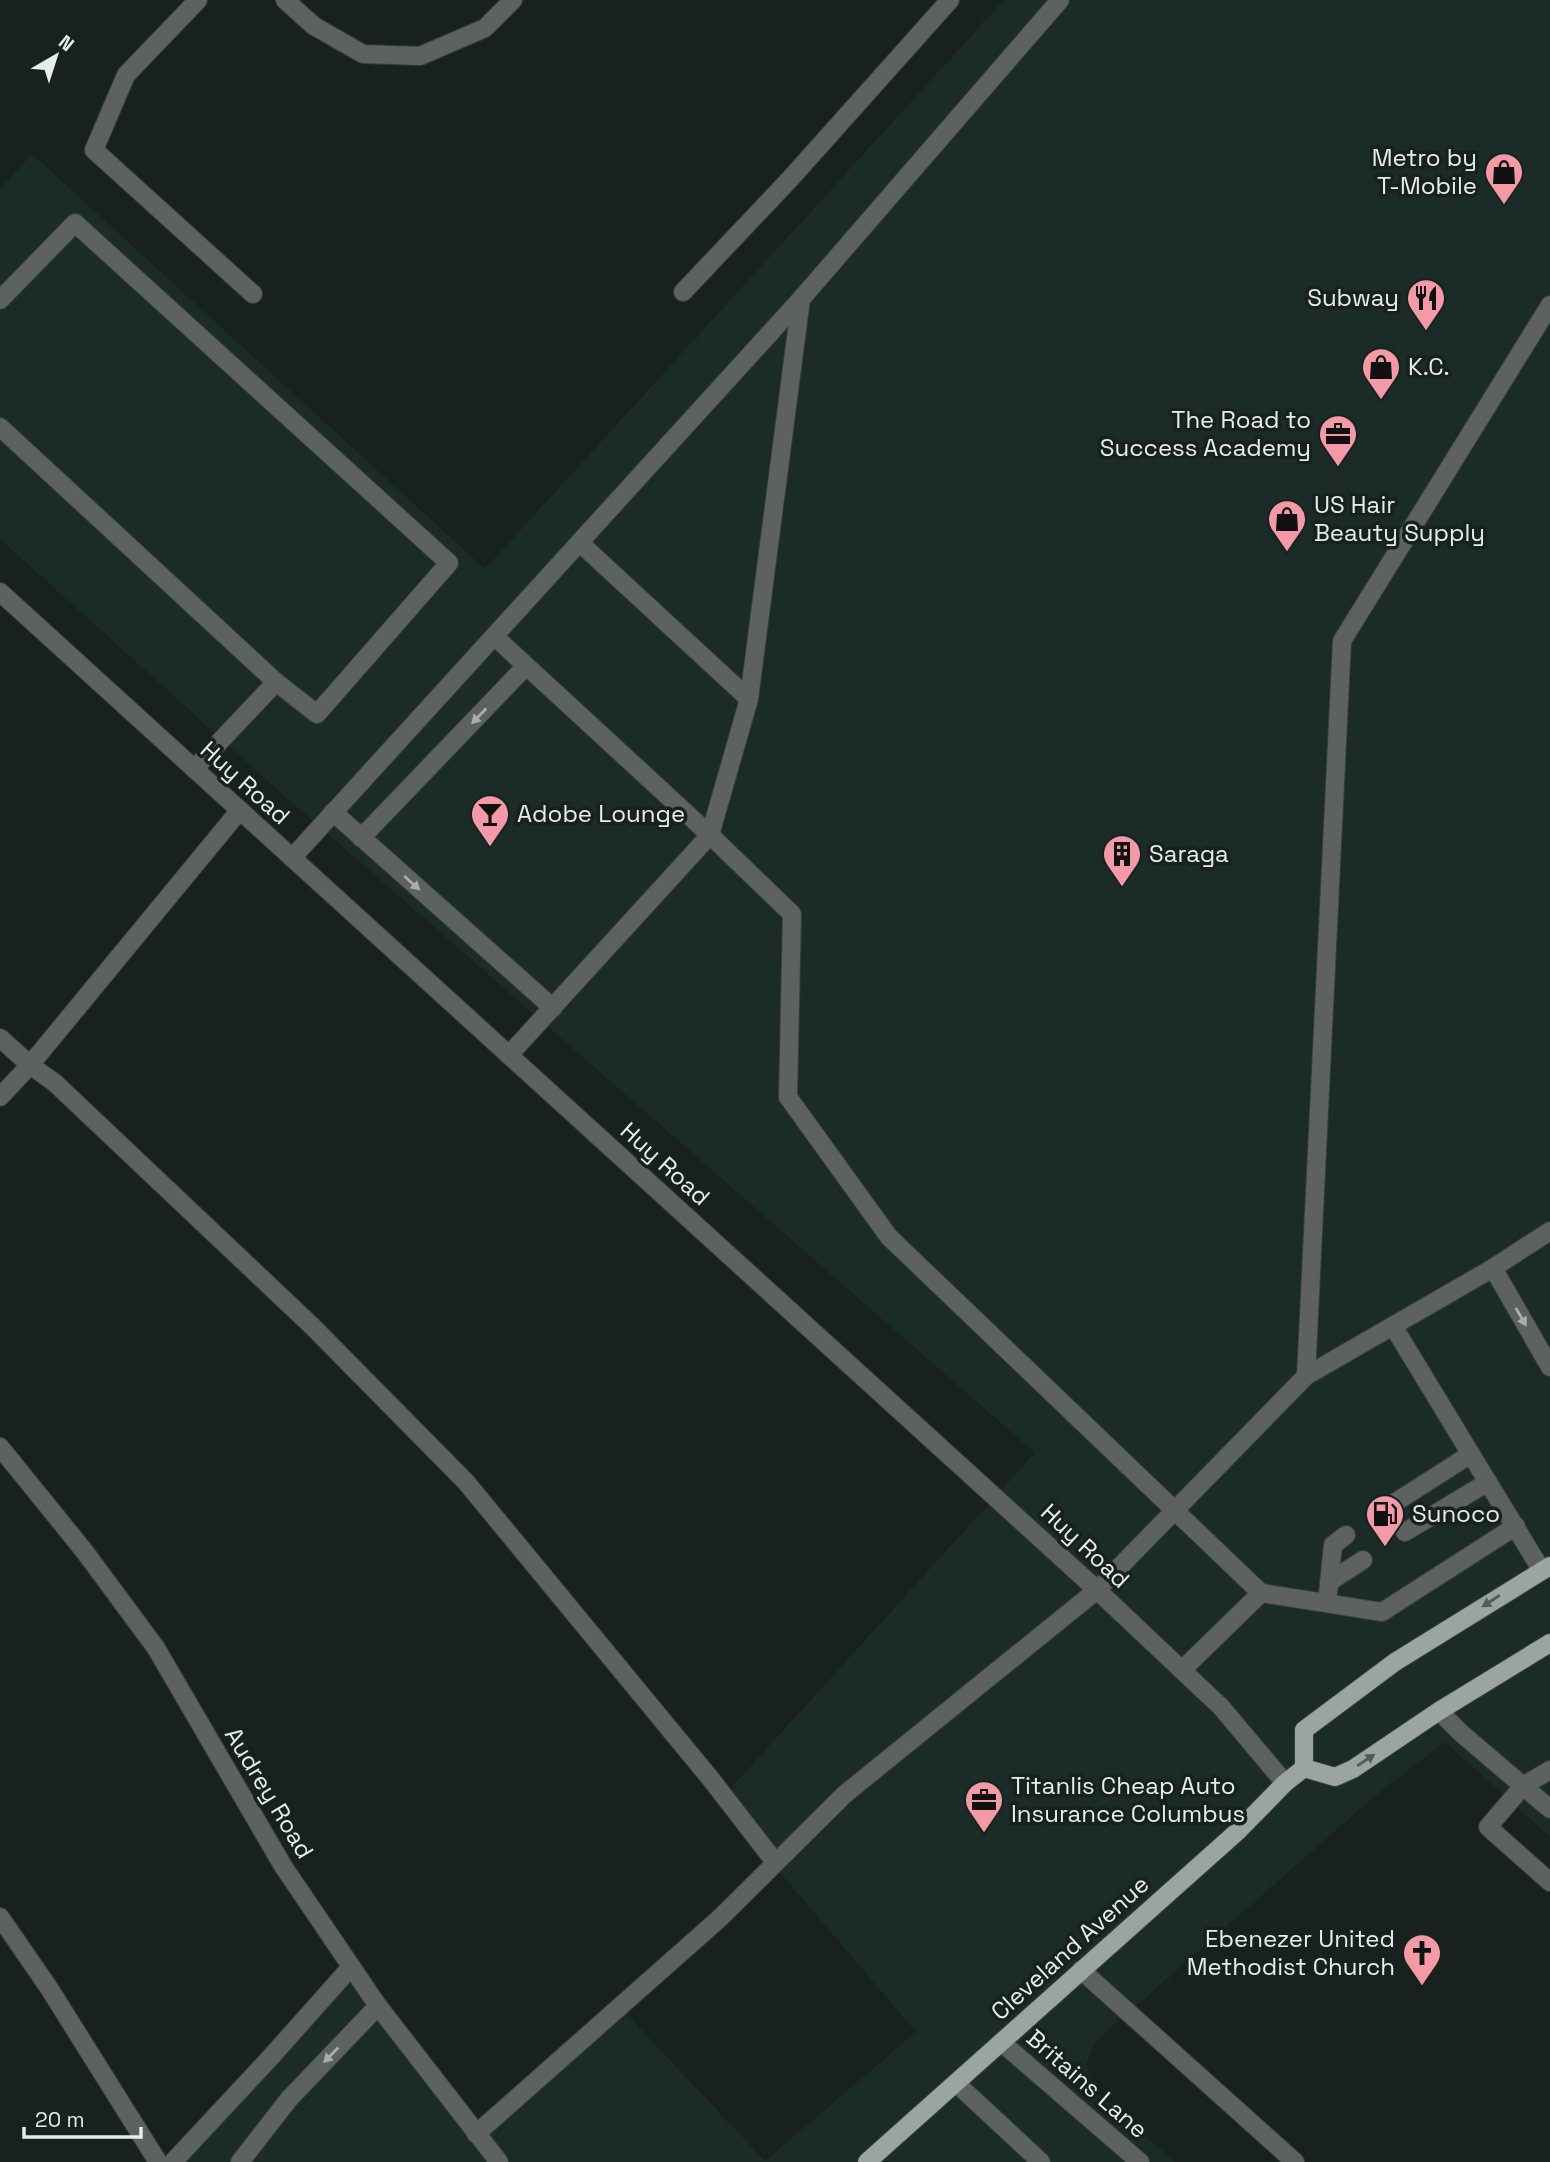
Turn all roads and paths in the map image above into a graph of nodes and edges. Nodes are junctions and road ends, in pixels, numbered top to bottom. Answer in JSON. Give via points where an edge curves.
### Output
{"nodes":[{"id":1,"x":198,"y":0,"type":"edge"},
{"id":2,"x":285,"y":0,"type":"edge"},
{"id":3,"x":513,"y":0,"type":"edge"},
{"id":4,"x":950,"y":0,"type":"edge"},
{"id":5,"x":1060,"y":0,"type":"edge"},
{"id":6,"x":683,"y":292,"type":"dead end"},
{"id":7,"x":253,"y":294,"type":"dead end"},
{"id":8,"x":801,"y":299,"type":"junction"},
{"id":9,"x":0,"y":300,"type":"edge"},
{"id":10,"x":1550,"y":305,"type":"edge"},
{"id":11,"x":0,"y":428,"type":"edge"},
{"id":12,"x":580,"y":544,"type":"junction"},
{"id":13,"x":0,"y":593,"type":"edge"},
{"id":14,"x":494,"y":636,"type":"junction"},
{"id":15,"x":526,"y":666,"type":"junction"},
{"id":16,"x":276,"y":682,"type":"junction"},
{"id":17,"x":749,"y":699,"type":"junction"},
{"id":18,"x":194,"y":769,"type":"junction"},
{"id":19,"x":240,"y":810,"type":"junction"},
{"id":20,"x":333,"y":812,"type":"junction"},
{"id":21,"x":710,"y":835,"type":"junction"},
{"id":22,"x":361,"y":838,"type":"junction"},
{"id":23,"x":292,"y":858,"type":"junction"},
{"id":24,"x":553,"y":1008,"type":"junction"},
{"id":25,"x":0,"y":1038,"type":"edge"},
{"id":26,"x":509,"y":1055,"type":"junction"},
{"id":27,"x":30,"y":1065,"type":"junction"},
{"id":28,"x":0,"y":1097,"type":"edge"},
{"id":29,"x":1550,"y":1231,"type":"edge"},
{"id":30,"x":1493,"y":1268,"type":"junction"},
{"id":31,"x":1393,"y":1326,"type":"junction"},
{"id":32,"x":1550,"y":1367,"type":"edge"},
{"id":33,"x":1306,"y":1376,"type":"junction"},
{"id":34,"x":0,"y":1447,"type":"edge"},
{"id":35,"x":1471,"y":1454,"type":"junction"},
{"id":36,"x":1488,"y":1482,"type":"junction"},
{"id":37,"x":1388,"y":1507,"type":"dead end"},
{"id":38,"x":1174,"y":1511,"type":"junction"},
{"id":39,"x":1516,"y":1526,"type":"junction"},
{"id":40,"x":1405,"y":1532,"type":"dead end"},
{"id":41,"x":1346,"y":1535,"type":"dead end"},
{"id":42,"x":1363,"y":1560,"type":"dead end"},
{"id":43,"x":1546,"y":1568,"type":"edge"},
{"id":44,"x":1329,"y":1582,"type":"junction"},
{"id":45,"x":1097,"y":1590,"type":"junction"},
{"id":46,"x":1261,"y":1593,"type":"junction"},
{"id":47,"x":1327,"y":1603,"type":"junction"},
{"id":48,"x":1550,"y":1643,"type":"edge"},
{"id":49,"x":1182,"y":1670,"type":"junction"},
{"id":50,"x":1439,"y":1711,"type":"junction"},
{"id":51,"x":1304,"y":1768,"type":"junction"},
{"id":52,"x":1550,"y":1770,"type":"edge"},
{"id":53,"x":1285,"y":1783,"type":"junction"},
{"id":54,"x":1523,"y":1786,"type":"junction"},
{"id":55,"x":1550,"y":1809,"type":"edge"},
{"id":56,"x":775,"y":1862,"type":"junction"},
{"id":57,"x":1550,"y":1882,"type":"edge"},
{"id":58,"x":0,"y":1917,"type":"edge"},
{"id":59,"x":351,"y":1967,"type":"junction"},
{"id":60,"x":1081,"y":1970,"type":"junction"},
{"id":61,"x":378,"y":2006,"type":"junction"},
{"id":62,"x":1001,"y":2042,"type":"junction"},
{"id":63,"x":956,"y":2083,"type":"junction"},
{"id":64,"x":476,"y":2134,"type":"junction"},
{"id":65,"x":158,"y":2162,"type":"edge"},
{"id":66,"x":173,"y":2162,"type":"edge"},
{"id":67,"x":240,"y":2162,"type":"edge"},
{"id":68,"x":499,"y":2162,"type":"edge"},
{"id":69,"x":867,"y":2162,"type":"edge"},
{"id":70,"x":1041,"y":2162,"type":"edge"},
{"id":71,"x":1140,"y":2162,"type":"edge"},
{"id":72,"x":1295,"y":2162,"type":"edge"}],
"edges":[{"from":1,"to":7,"type":"street","via":[[126,75],[94,150]]},
{"from":2,"to":3,"type":"street","via":[[314,26],[363,54],[420,56],[485,28]]},
{"from":4,"to":6,"type":"street"},
{"from":5,"to":8,"type":"street"},
{"from":8,"to":12,"type":"street"},
{"from":8,"to":17,"type":"street"},
{"from":9,"to":16,"type":"street","via":[[75,223],[449,563],[317,714]]},
{"from":10,"to":33,"type":"street","via":[[1342,641]]},
{"from":11,"to":16,"type":"street"},
{"from":12,"to":14,"type":"street"},
{"from":12,"to":17,"type":"street"},
{"from":13,"to":18,"type":"street","name":"Huy Road"},
{"from":14,"to":15,"type":"street"},
{"from":14,"to":20,"type":"street"},
{"from":15,"to":21,"type":"street"},
{"from":15,"to":22,"type":"street","one_way":true},
{"from":16,"to":18,"type":"street"},
{"from":17,"to":21,"type":"street"},
{"from":18,"to":19,"type":"street","name":"Huy Road"},
{"from":19,"to":23,"type":"street","name":"Huy Road"},
{"from":19,"to":27,"type":"street"},
{"from":20,"to":22,"type":"street"},
{"from":20,"to":23,"type":"street"},
{"from":21,"to":24,"type":"street"},
{"from":21,"to":38,"type":"street","via":[[792,914],[788,1097],[889,1237]]},
{"from":22,"to":24,"type":"street","one_way":true},
{"from":23,"to":26,"type":"street","name":"Huy Road"},
{"from":24,"to":26,"type":"street"},
{"from":25,"to":27,"type":"street"},
{"from":26,"to":45,"type":"street","name":"Huy Road"},
{"from":27,"to":28,"type":"street"},
{"from":27,"to":56,"type":"street","via":[[55,1083],[313,1327],[466,1482]]},
{"from":29,"to":30,"type":"street"},
{"from":30,"to":31,"type":"street"},
{"from":30,"to":32,"type":"street","one_way":true},
{"from":31,"to":33,"type":"street"},
{"from":31,"to":35,"type":"street"},
{"from":33,"to":38,"type":"street"},
{"from":34,"to":59,"type":"street","name":"Audrey Road","via":[[156,1648],[283,1866]]},
{"from":35,"to":36,"type":"street"},
{"from":35,"to":37,"type":"street"},
{"from":36,"to":39,"type":"street"},
{"from":36,"to":40,"type":"street"},
{"from":38,"to":45,"type":"street"},
{"from":38,"to":46,"type":"street"},
{"from":39,"to":43,"type":"street"},
{"from":39,"to":47,"type":"street","via":[[1382,1612]]},
{"from":41,"to":44,"type":"street","via":[[1333,1545]]},
{"from":42,"to":44,"type":"street"},
{"from":43,"to":51,"type":"main road","one_way":true,"via":[[1395,1662],[1304,1730]]},
{"from":44,"to":47,"type":"street"},
{"from":45,"to":49,"type":"street","name":"Huy Road"},
{"from":45,"to":56,"type":"street","via":[[845,1794]]},
{"from":46,"to":47,"type":"street"},
{"from":46,"to":49,"type":"street"},
{"from":48,"to":50,"type":"main road"},
{"from":49,"to":53,"type":"street","name":"Huy Road","via":[[1222,1707]]},
{"from":51,"to":50,"type":"main road","one_way":true,"via":[[1335,1777]]},
{"from":50,"to":54,"type":"street"},
{"from":51,"to":53,"type":"main road","name":"Cleveland Avenue"},
{"from":52,"to":54,"type":"street"},
{"from":53,"to":60,"type":"main road","name":"Cleveland Avenue","via":[[1238,1831]]},
{"from":54,"to":55,"type":"street"},
{"from":54,"to":57,"type":"street","via":[[1488,1827]]},
{"from":56,"to":64,"type":"street","via":[[720,1918]]},
{"from":58,"to":65,"type":"street"},
{"from":59,"to":61,"type":"street","name":"Audrey Road"},
{"from":59,"to":66,"type":"street"},
{"from":60,"to":62,"type":"main road","name":"Cleveland Avenue"},
{"from":60,"to":72,"type":"street"},
{"from":61,"to":64,"type":"street","name":"Audrey Road"},
{"from":61,"to":67,"type":"street","one_way":true,"via":[[289,2099]]},
{"from":62,"to":63,"type":"main road","name":"Cleveland Avenue"},
{"from":62,"to":71,"type":"street","name":"Britains Lane"},
{"from":63,"to":69,"type":"main road","name":"Cleveland Avenue"},
{"from":63,"to":70,"type":"street"},
{"from":64,"to":68,"type":"street","name":"Audrey Road"}]}
